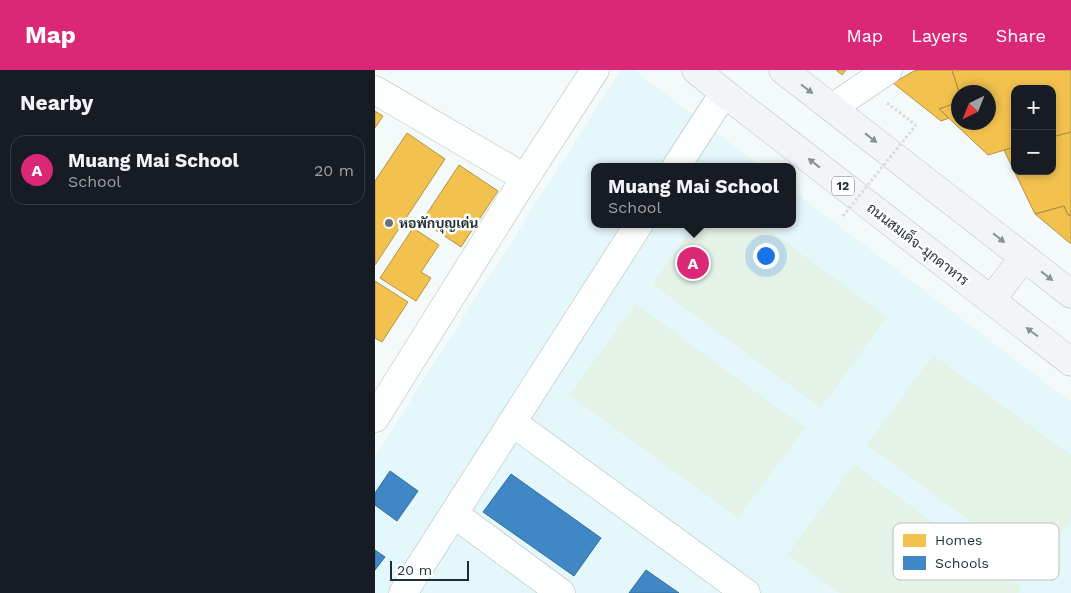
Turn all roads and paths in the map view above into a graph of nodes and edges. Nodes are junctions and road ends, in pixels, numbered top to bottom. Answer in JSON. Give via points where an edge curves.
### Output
{"nodes":[{"id":1,"x":595,"y":70,"type":"edge"},
{"id":2,"x":696,"y":70,"type":"edge"},
{"id":3,"x":783,"y":70,"type":"edge"},
{"id":4,"x":888,"y":70,"type":"edge"},
{"id":5,"x":375,"y":90,"type":"edge"},
{"id":6,"x":724,"y":93,"type":"junction"},
{"id":7,"x":882,"y":98,"type":"dead end"},
{"id":8,"x":832,"y":108,"type":"junction"},
{"id":9,"x":679,"y":163,"type":"edge"},
{"id":10,"x":525,"y":178,"type":"junction"},
{"id":11,"x":843,"y":216,"type":"dead end"},
{"id":12,"x":636,"y":228,"type":"edge"},
{"id":13,"x":1024,"y":257,"type":"junction"},
{"id":14,"x":1071,"y":294,"type":"edge"},
{"id":15,"x":991,"y":300,"type":"junction"},
{"id":16,"x":1071,"y":362,"type":"edge"},
{"id":17,"x":375,"y":418,"type":"edge"},
{"id":18,"x":512,"y":422,"type":"junction"},
{"id":19,"x":453,"y":514,"type":"junction"},
{"id":20,"x":403,"y":593,"type":"edge"},
{"id":21,"x":561,"y":593,"type":"edge"},
{"id":22,"x":746,"y":593,"type":"edge"}],
"edges":[{"from":1,"to":10,"type":"street"},
{"from":2,"to":6,"type":"main road","name":"ถนนสมเด็จ-มุกดาหาร","number":"12"},
{"from":3,"to":8,"type":"main road","one_way":true},
{"from":4,"to":8,"type":"street"},
{"from":5,"to":10,"type":"street"},
{"from":6,"to":9,"type":"street"},
{"from":15,"to":6,"type":"main road","name":"ถนนสมเด็จ-มุกดาหาร","number":"12","one_way":true},
{"from":7,"to":11,"type":"path","bridge":true,"via":[[916,126]]},
{"from":8,"to":13,"type":"main road","one_way":true},
{"from":10,"to":17,"type":"street"},
{"from":12,"to":18,"type":"street"},
{"from":13,"to":14,"type":"main road","one_way":true},
{"from":13,"to":15,"type":"main road"},
{"from":16,"to":15,"type":"main road","name":"ถนนสมเด็จ-มุกดาหาร","number":"12","one_way":true},
{"from":18,"to":19,"type":"street"},
{"from":18,"to":22,"type":"street"},
{"from":19,"to":20,"type":"street"},
{"from":19,"to":21,"type":"street"}]}
